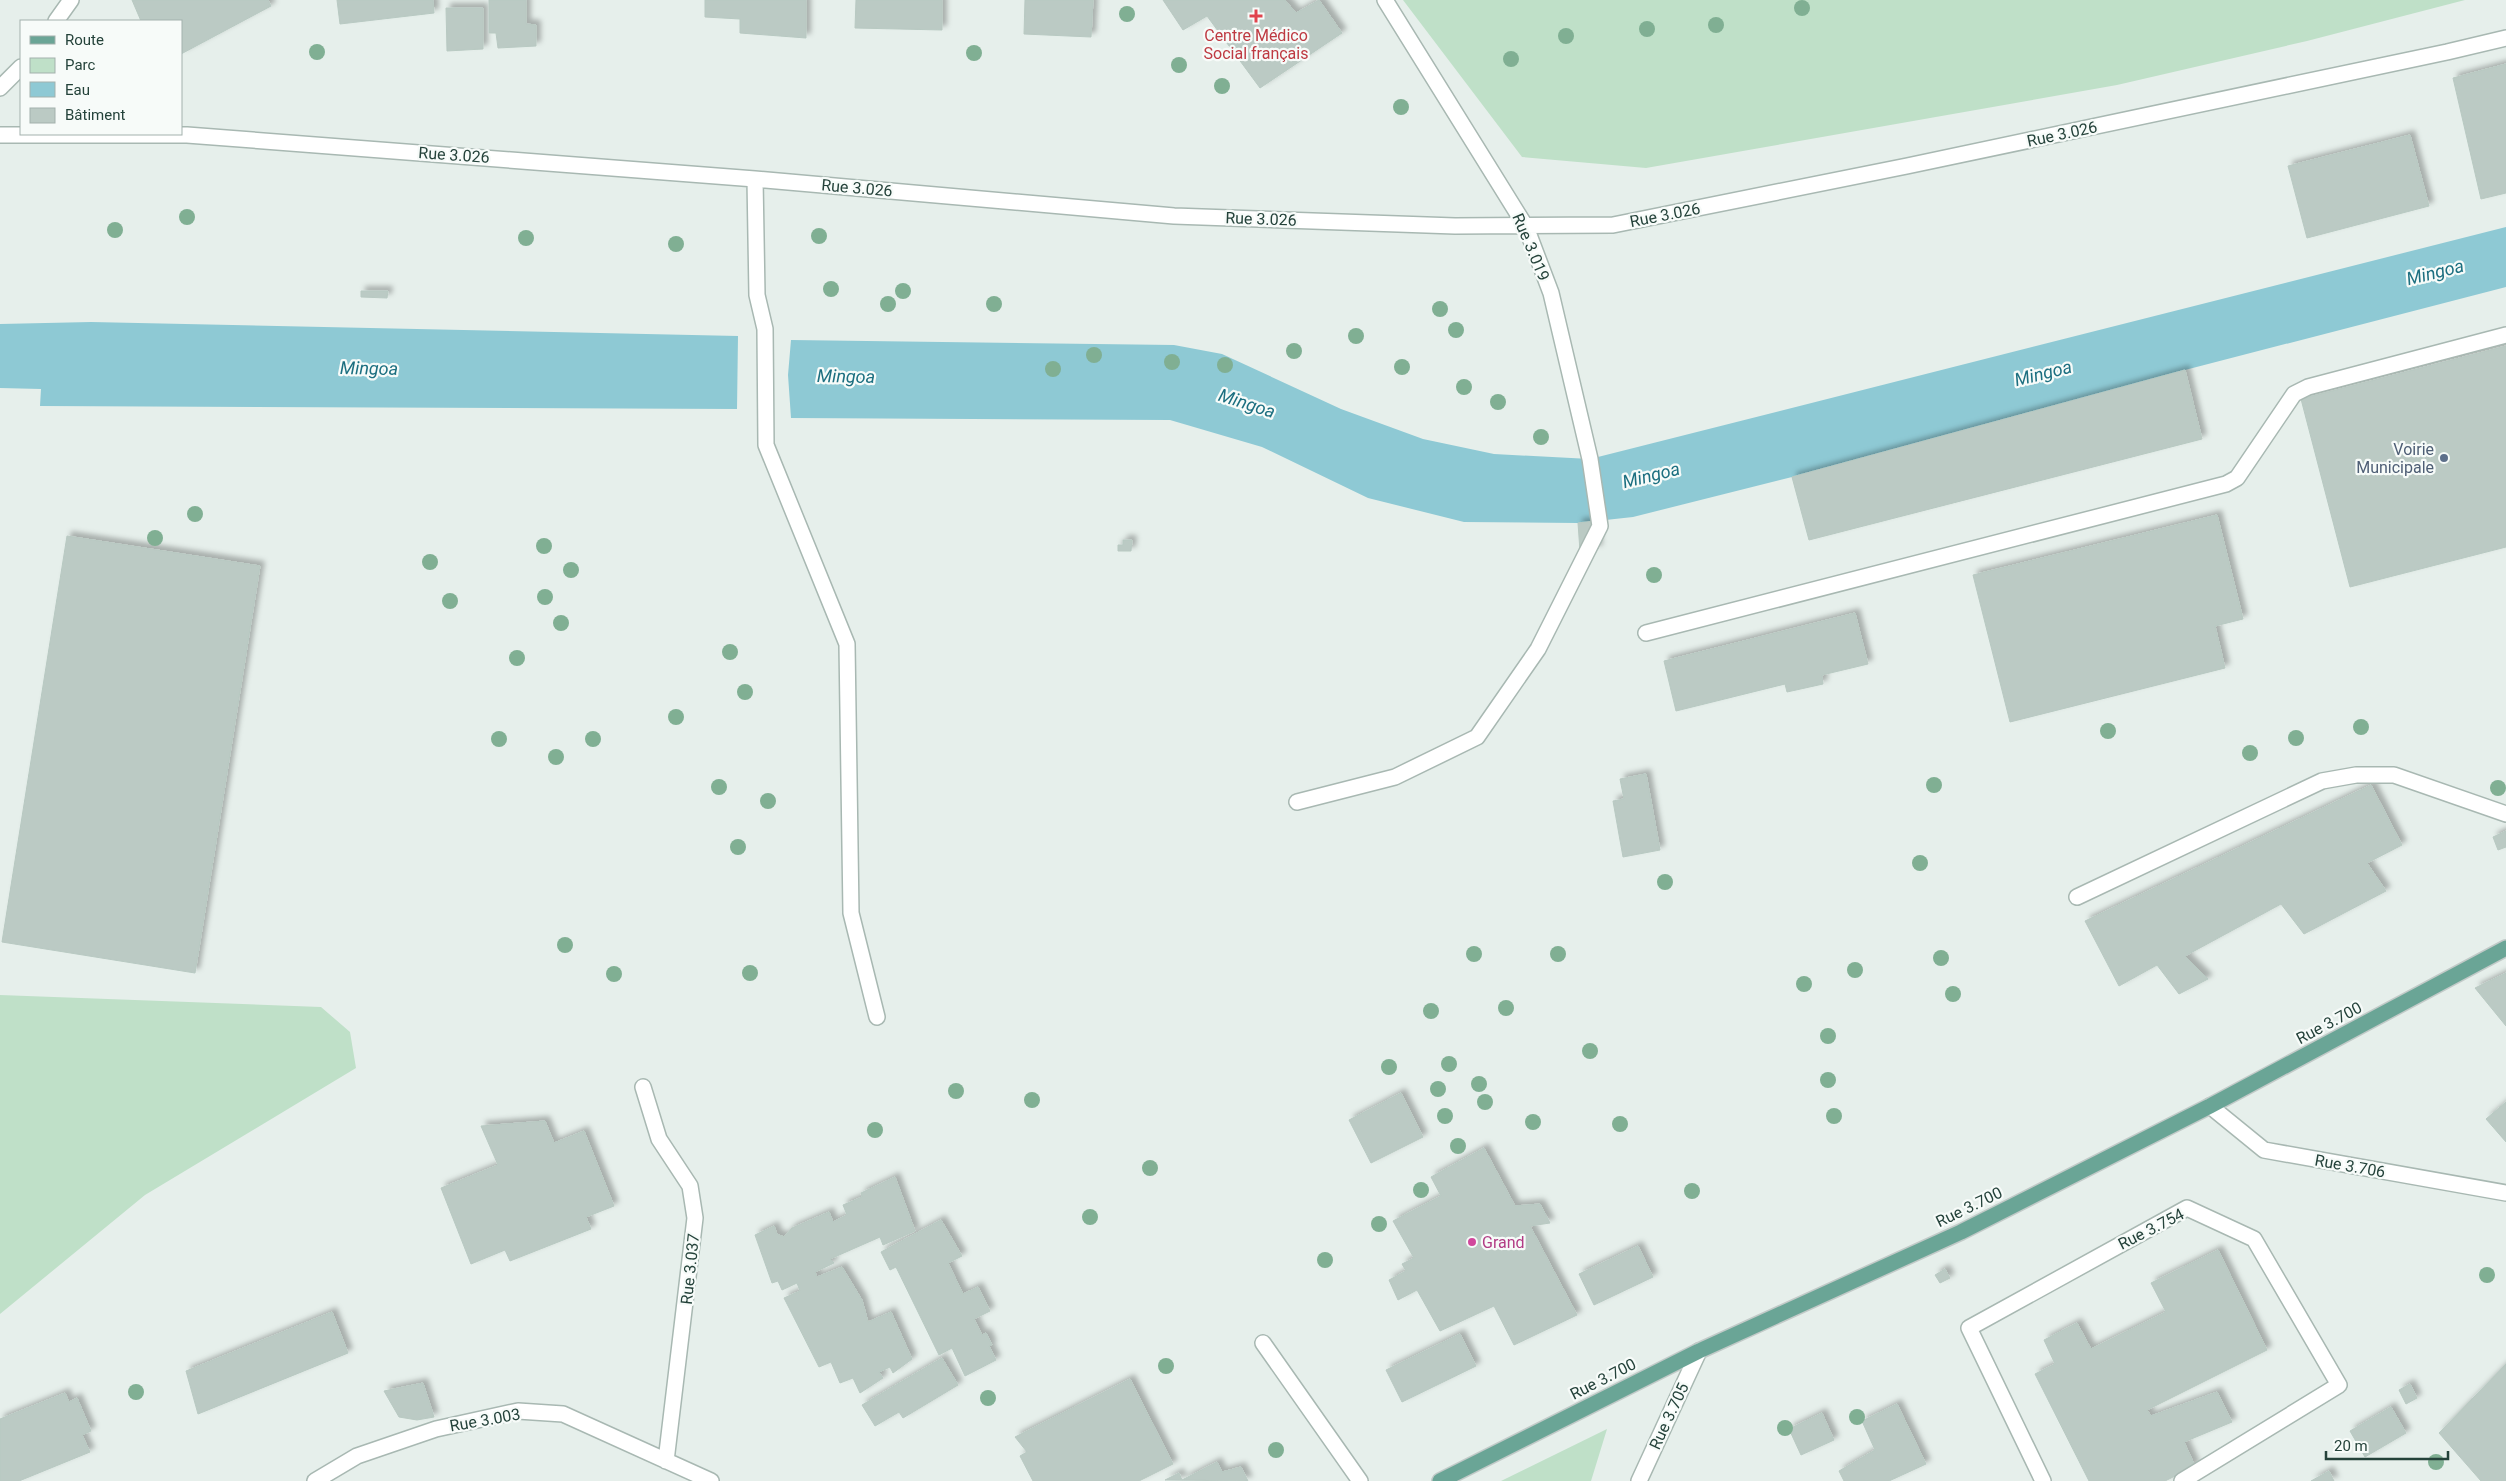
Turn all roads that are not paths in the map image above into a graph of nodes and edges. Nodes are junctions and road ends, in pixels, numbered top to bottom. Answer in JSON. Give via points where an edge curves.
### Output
{"nodes":[{"id":1,"x":71,"y":0,"type":"edge"},
{"id":2,"x":1385,"y":0,"type":"edge"},
{"id":3,"x":57,"y":20,"type":"edge"},
{"id":4,"x":2506,"y":38,"type":"edge"},
{"id":5,"x":20,"y":67,"type":"edge"},
{"id":6,"x":0,"y":88,"type":"edge"},
{"id":7,"x":182,"y":134,"type":"edge"},
{"id":8,"x":0,"y":135,"type":"edge"},
{"id":9,"x":20,"y":135,"type":"edge"},
{"id":10,"x":755,"y":179,"type":"junction"},
{"id":11,"x":1526,"y":227,"type":"junction"},
{"id":12,"x":2506,"y":335,"type":"edge"},
{"id":13,"x":1646,"y":633,"type":"dead end"},
{"id":14,"x":1296,"y":802,"type":"dead end"},
{"id":15,"x":2506,"y":814,"type":"edge"},
{"id":16,"x":2077,"y":897,"type":"dead end"},
{"id":17,"x":2506,"y":948,"type":"edge"},
{"id":18,"x":877,"y":1018,"type":"dead end"},
{"id":19,"x":644,"y":1087,"type":"dead end"},
{"id":20,"x":2210,"y":1106,"type":"junction"},
{"id":21,"x":2506,"y":1193,"type":"edge"},
{"id":22,"x":1263,"y":1343,"type":"dead end"},
{"id":23,"x":1699,"y":1351,"type":"junction"},
{"id":24,"x":666,"y":1461,"type":"junction"},
{"id":25,"x":315,"y":1481,"type":"edge"},
{"id":26,"x":711,"y":1481,"type":"edge"},
{"id":27,"x":1360,"y":1481,"type":"edge"},
{"id":28,"x":1440,"y":1481,"type":"edge"},
{"id":29,"x":1639,"y":1481,"type":"edge"},
{"id":30,"x":2043,"y":1481,"type":"edge"},
{"id":31,"x":2182,"y":1481,"type":"edge"}],
"edges":[{"from":1,"to":3,"type":"street"},
{"from":2,"to":11,"type":"street","name":"Rue 3.019"},
{"from":4,"to":11,"type":"street","name":"Rue 3.026","via":[[1614,225]]},
{"from":5,"to":6,"type":"street"},
{"from":7,"to":10,"type":"street","name":"Rue 3.026"},
{"from":8,"to":9,"type":"street","name":"Rue 3.026"},
{"from":10,"to":11,"type":"street","name":"Rue 3.026","via":[[1174,216]]},
{"from":10,"to":18,"type":"street","via":[[757,295],[765,329],[766,445],[847,644],[851,913]]},
{"from":11,"to":14,"type":"street","name":"Rue 3.019","via":[[1551,293],[1590,459],[1600,526],[1538,649],[1477,737],[1395,777]]},
{"from":12,"to":13,"type":"street","via":[[2308,387],[2294,394],[2236,478],[2226,484]]},
{"from":15,"to":16,"type":"street","via":[[2394,774],[2356,774],[2322,781]]},
{"from":17,"to":20,"type":"main road","name":"Rue 3.700"},
{"from":19,"to":24,"type":"street","name":"Rue 3.037","via":[[659,1139],[690,1186],[695,1218]]},
{"from":20,"to":21,"type":"street","name":"Rue 3.706","via":[[2264,1150]]},
{"from":20,"to":23,"type":"main road","name":"Rue 3.700","via":[[1961,1232]]},
{"from":22,"to":27,"type":"street"},
{"from":23,"to":28,"type":"main road","name":"Rue 3.700"},
{"from":23,"to":29,"type":"street","name":"Rue 3.705"},
{"from":24,"to":25,"type":"street","name":"Rue 3.003","via":[[563,1414],[518,1411],[436,1429],[357,1456]]},
{"from":24,"to":26,"type":"street","name":"Rue 3.003"},
{"from":30,"to":31,"type":"street","name":"Rue 3.754","via":[[1969,1328],[2187,1208],[2254,1239],[2339,1385]]}]}
